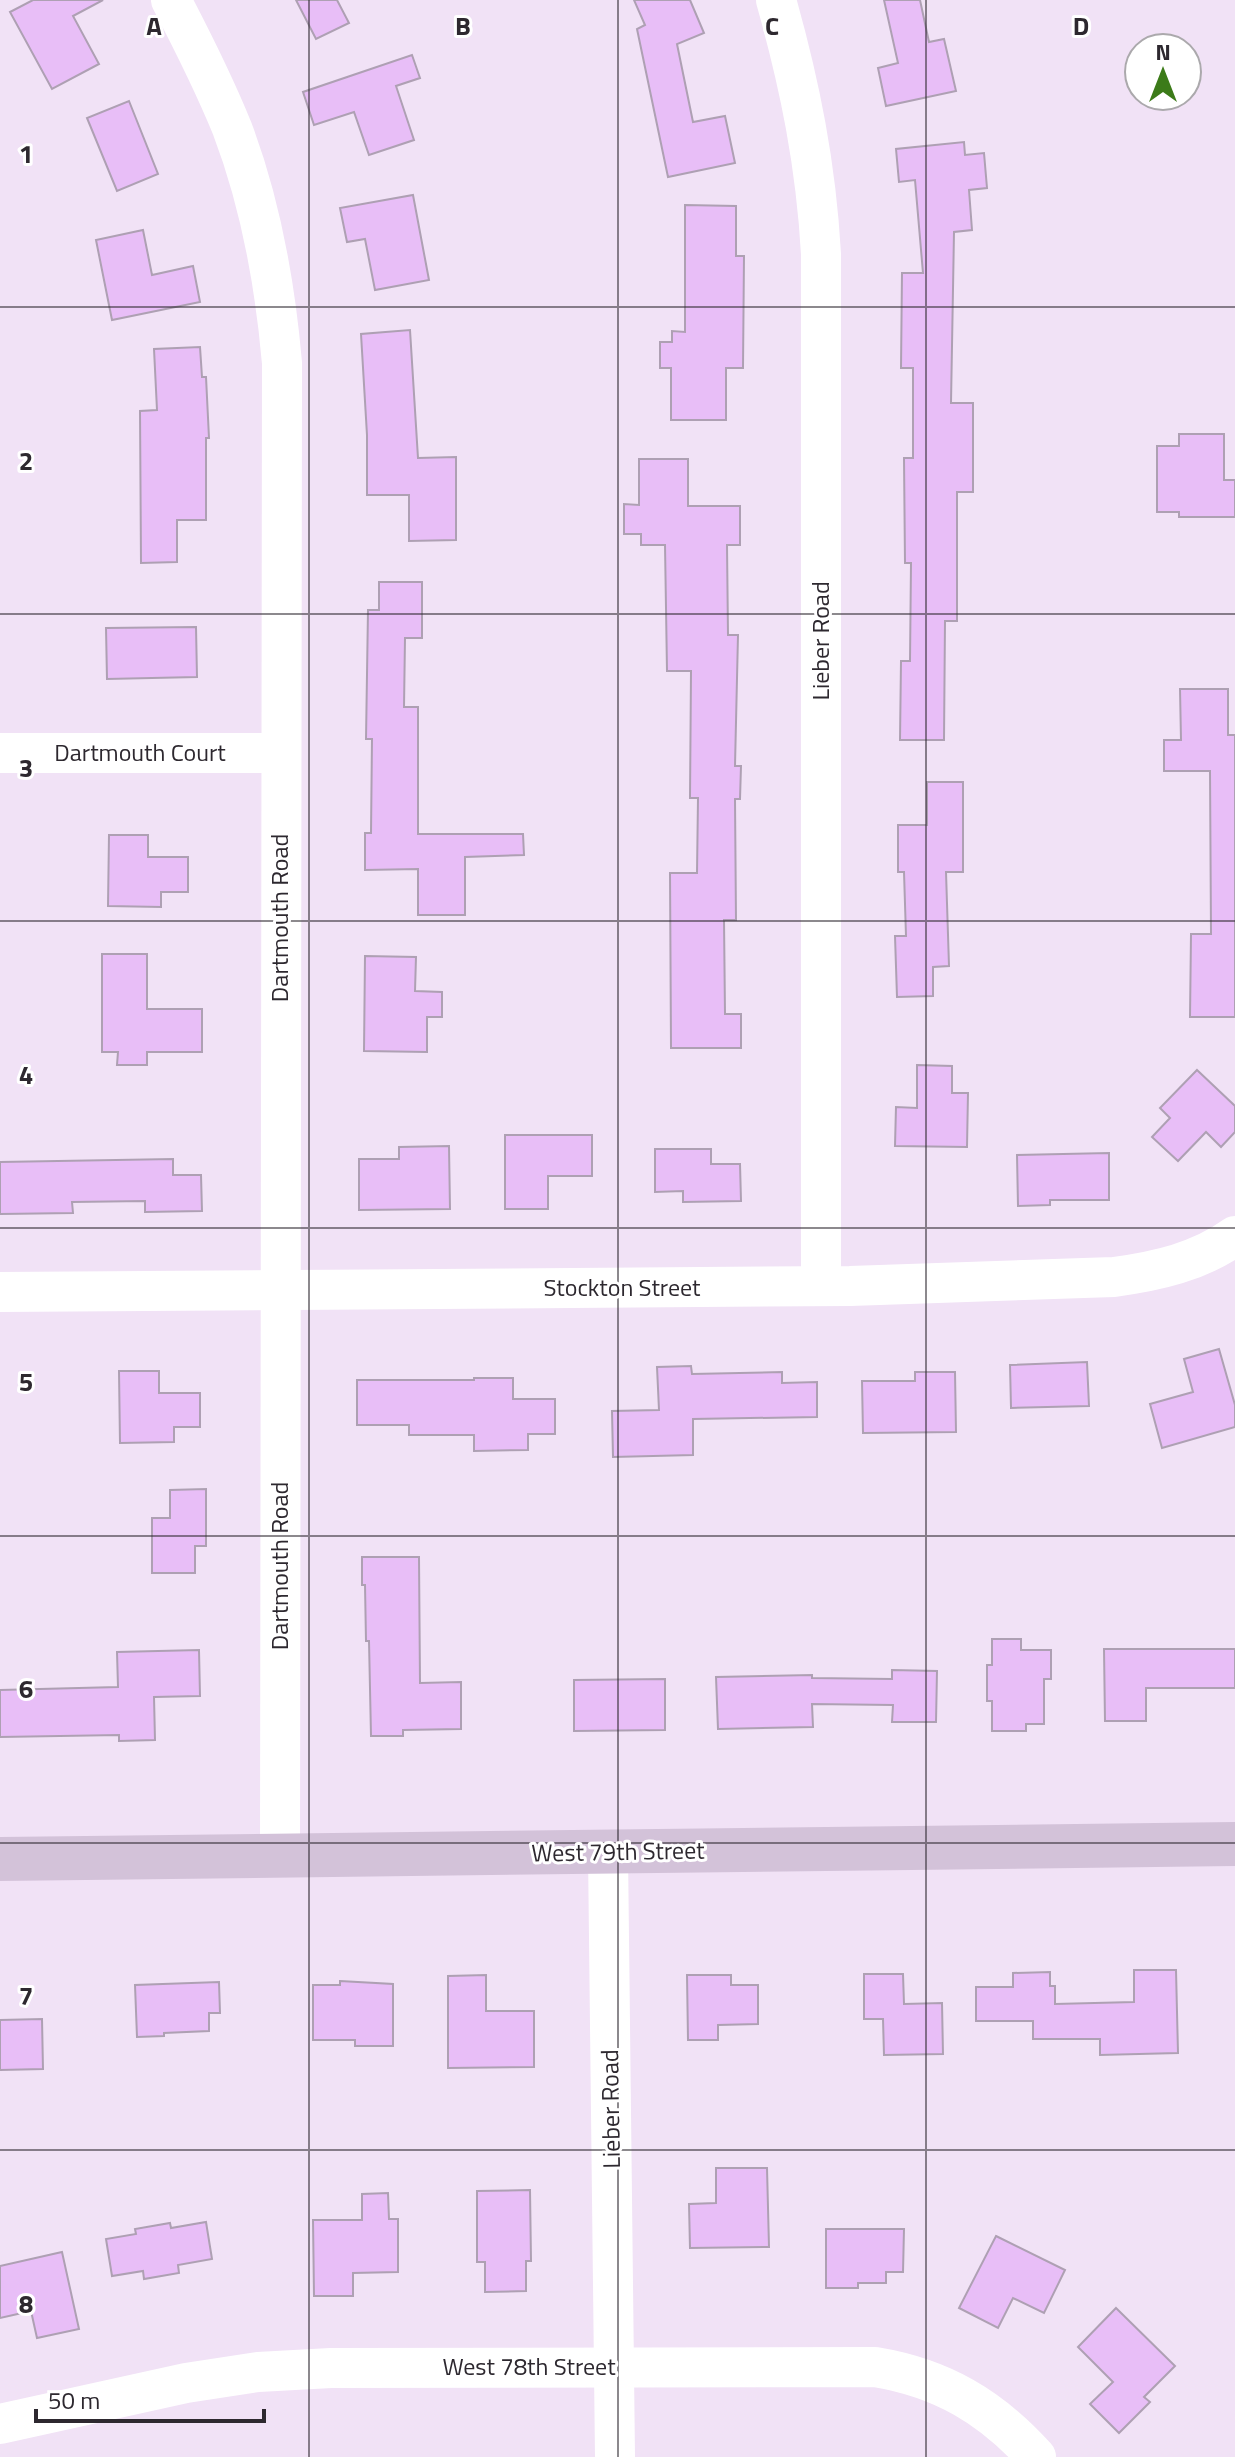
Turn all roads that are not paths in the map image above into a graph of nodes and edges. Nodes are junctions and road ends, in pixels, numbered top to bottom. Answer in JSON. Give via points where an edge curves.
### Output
{"nodes":[{"id":1,"x":171,"y":0,"type":"edge"},
{"id":2,"x":776,"y":0,"type":"edge"},
{"id":3,"x":0,"y":753,"type":"edge"},
{"id":4,"x":280,"y":753,"type":"junction"},
{"id":5,"x":1235,"y":1236,"type":"edge"},
{"id":6,"x":821,"y":1286,"type":"junction"},
{"id":7,"x":280,"y":1290,"type":"junction"},
{"id":8,"x":0,"y":1292,"type":"edge"},
{"id":9,"x":1235,"y":1844,"type":"edge"},
{"id":10,"x":608,"y":1852,"type":"junction"},
{"id":11,"x":280,"y":1855,"type":"junction"},
{"id":12,"x":0,"y":1859,"type":"edge"},
{"id":13,"x":614,"y":2367,"type":"junction"},
{"id":14,"x":0,"y":2424,"type":"edge"},
{"id":15,"x":0,"y":2451,"type":"edge"},
{"id":16,"x":1,"y":2457,"type":"edge"},
{"id":17,"x":615,"y":2457,"type":"edge"},
{"id":18,"x":1036,"y":2457,"type":"edge"}],
"edges":[{"from":1,"to":4,"type":"street","name":"Dartmouth Road","via":[[236,141],[274,292],[283,391]]},
{"from":2,"to":6,"type":"street","name":"Lieber Road","via":[[803,101],[821,254]]},
{"from":3,"to":4,"type":"street","name":"Dartmouth Court"},
{"from":4,"to":7,"type":"street","name":"Dartmouth Road"},
{"from":5,"to":6,"type":"street","name":"Stockton Street","via":[[1184,1262],[1114,1277]]},
{"from":6,"to":7,"type":"street","name":"Stockton Street"},
{"from":7,"to":8,"type":"street","name":"Stockton Street"},
{"from":7,"to":11,"type":"street","name":"Dartmouth Road"},
{"from":9,"to":10,"type":"main road","name":"West 79th Street"},
{"from":10,"to":11,"type":"main road","name":"West 79th Street"},
{"from":10,"to":13,"type":"street","name":"Lieber Road"},
{"from":11,"to":12,"type":"main road","name":"West 79th Street"},
{"from":13,"to":14,"type":"street","name":"West 78th Street","via":[[258,2372]]},
{"from":13,"to":17,"type":"street","name":"Lieber Road"},
{"from":13,"to":18,"type":"street","name":"West 78th Street","via":[[903,2371],[981,2406]]},
{"from":15,"to":16,"type":"street"}]}
